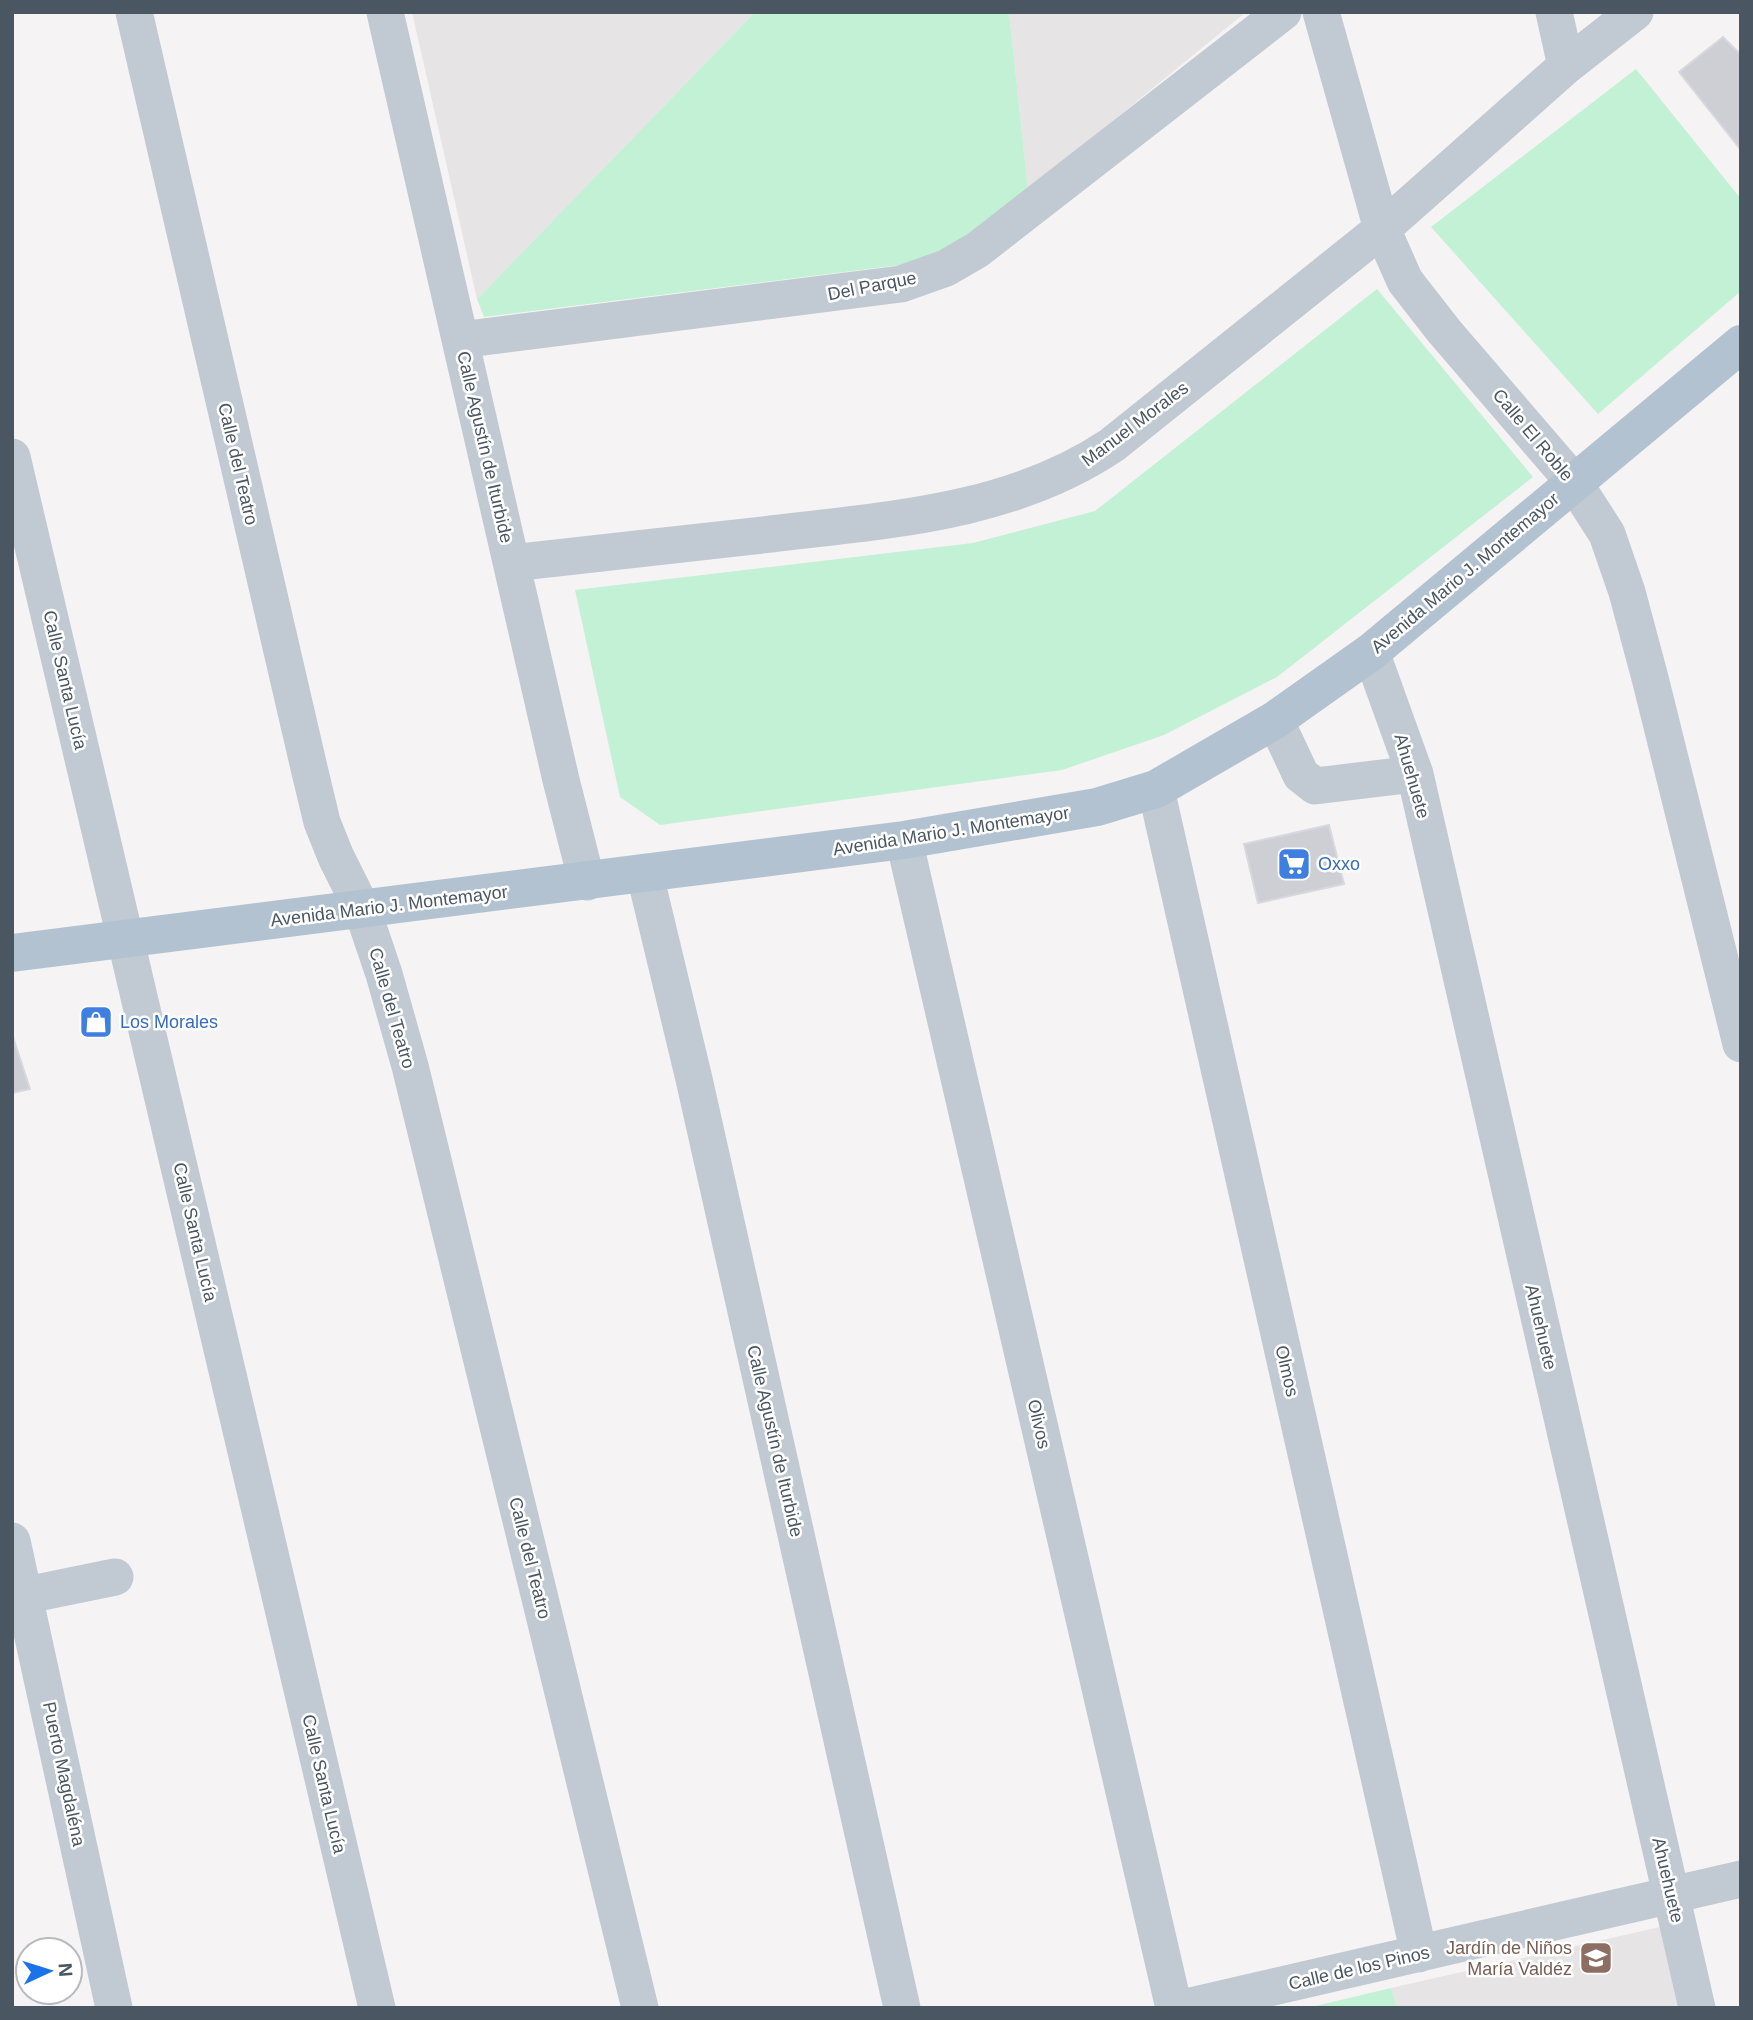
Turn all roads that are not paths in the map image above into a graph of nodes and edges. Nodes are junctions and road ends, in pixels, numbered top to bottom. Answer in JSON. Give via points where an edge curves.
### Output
{"nodes":[{"id":1,"x":134,"y":12,"type":"edge"},
{"id":2,"x":385,"y":12,"type":"edge"},
{"id":3,"x":1283,"y":12,"type":"edge"},
{"id":4,"x":1321,"y":12,"type":"edge"},
{"id":5,"x":1554,"y":12,"type":"edge"},
{"id":6,"x":1635,"y":12,"type":"edge"},
{"id":7,"x":1566,"y":66,"type":"junction"},
{"id":8,"x":1382,"y":229,"type":"junction"},
{"id":9,"x":460,"y":340,"type":"junction"},
{"id":10,"x":1741,"y":344,"type":"edge"},
{"id":11,"x":12,"y":457,"type":"edge"},
{"id":12,"x":1573,"y":481,"type":"junction"},
{"id":13,"x":512,"y":563,"type":"junction"},
{"id":14,"x":1371,"y":652,"type":"junction"},
{"id":15,"x":1275,"y":720,"type":"junction"},
{"id":16,"x":1415,"y":774,"type":"junction"},
{"id":17,"x":1156,"y":789,"type":"junction"},
{"id":18,"x":904,"y":840,"type":"junction"},
{"id":19,"x":645,"y":875,"type":"junction"},
{"id":20,"x":587,"y":881,"type":"junction"},
{"id":21,"x":362,"y":909,"type":"junction"},
{"id":22,"x":126,"y":940,"type":"junction"},
{"id":23,"x":12,"y":953,"type":"edge"},
{"id":24,"x":1741,"y":1044,"type":"edge"},
{"id":25,"x":12,"y":1541,"type":"edge"},
{"id":26,"x":115,"y":1577,"type":"dead end"},
{"id":27,"x":19,"y":1597,"type":"edge"},
{"id":28,"x":1741,"y":1880,"type":"edge"},
{"id":29,"x":1672,"y":1896,"type":"junction"},
{"id":30,"x":1419,"y":1954,"type":"junction"},
{"id":31,"x":114,"y":2008,"type":"edge"},
{"id":32,"x":377,"y":2008,"type":"edge"},
{"id":33,"x":640,"y":2008,"type":"edge"},
{"id":34,"x":902,"y":2008,"type":"edge"},
{"id":35,"x":1174,"y":2008,"type":"edge"},
{"id":36,"x":1182,"y":2008,"type":"edge"},
{"id":37,"x":1697,"y":2008,"type":"edge"}],
"edges":[{"from":1,"to":21,"type":"street","name":"Calle del Teatro","via":[[322,822]]},
{"from":2,"to":9,"type":"street","name":"Calle Agustín de Iturbide"},
{"from":3,"to":9,"type":"street","name":"Del Parque","via":[[977,250],[946,268],[901,284],[848,292]]},
{"from":4,"to":8,"type":"street","name":"Calle El Roble"},
{"from":5,"to":7,"type":"street"},
{"from":6,"to":7,"type":"street","name":"Manuel Morales"},
{"from":7,"to":8,"type":"street","name":"Manuel Morales"},
{"from":8,"to":12,"type":"street","name":"Calle El Roble","via":[[1405,281]]},
{"from":8,"to":13,"type":"street","name":"Manuel Morales","via":[[1112,445],[1046,482],[997,499],[907,518]]},
{"from":9,"to":13,"type":"street","name":"Calle Agustín de Iturbide"},
{"from":10,"to":12,"type":"main road","name":"Avenida Mario J. Montemayor"},
{"from":11,"to":22,"type":"street","name":"Calle Santa Lucía"},
{"from":12,"to":14,"type":"main road","name":"Avenida Mario J. Montemayor"},
{"from":12,"to":24,"type":"street","name":"Calle El Roble","via":[[1607,534],[1627,593]]},
{"from":13,"to":20,"type":"street","name":"Calle Agustín de Iturbide"},
{"from":14,"to":15,"type":"main road","name":"Avenida Mario J. Montemayor"},
{"from":14,"to":16,"type":"street","name":"Ahuehuete"},
{"from":15,"to":16,"type":"street","via":[[1301,775],[1315,786]]},
{"from":15,"to":17,"type":"main road","name":"Avenida Mario J. Montemayor"},
{"from":16,"to":29,"type":"street","name":"Ahuehuete"},
{"from":17,"to":18,"type":"main road","name":"Avenida Mario J. Montemayor","via":[[1097,807]]},
{"from":17,"to":30,"type":"street","name":"Olmos"},
{"from":18,"to":19,"type":"main road","name":"Avenida Mario J. Montemayor"},
{"from":18,"to":35,"type":"street","name":"Olivos"},
{"from":19,"to":20,"type":"main road","name":"Avenida Mario J. Montemayor"},
{"from":19,"to":34,"type":"street","name":"Calle Agustín de Iturbide"},
{"from":20,"to":21,"type":"main road","name":"Avenida Mario J. Montemayor"},
{"from":21,"to":22,"type":"main road","name":"Avenida Mario J. Montemayor"},
{"from":21,"to":33,"type":"street","name":"Calle del Teatro","via":[[410,1066]]},
{"from":22,"to":23,"type":"main road","name":"Avenida Mario J. Montemayor"},
{"from":22,"to":32,"type":"street","name":"Calle Santa Lucía"},
{"from":25,"to":27,"type":"street","name":"Puerto Magdaléna"},
{"from":26,"to":27,"type":"street"},
{"from":27,"to":31,"type":"street","name":"Puerto Magdaléna"},
{"from":28,"to":29,"type":"street","name":"Calle de los Pinos"},
{"from":29,"to":30,"type":"street","name":"Calle de los Pinos"},
{"from":29,"to":37,"type":"street","name":"Ahuehuete"},
{"from":30,"to":36,"type":"street","name":"Calle de los Pinos"}]}
